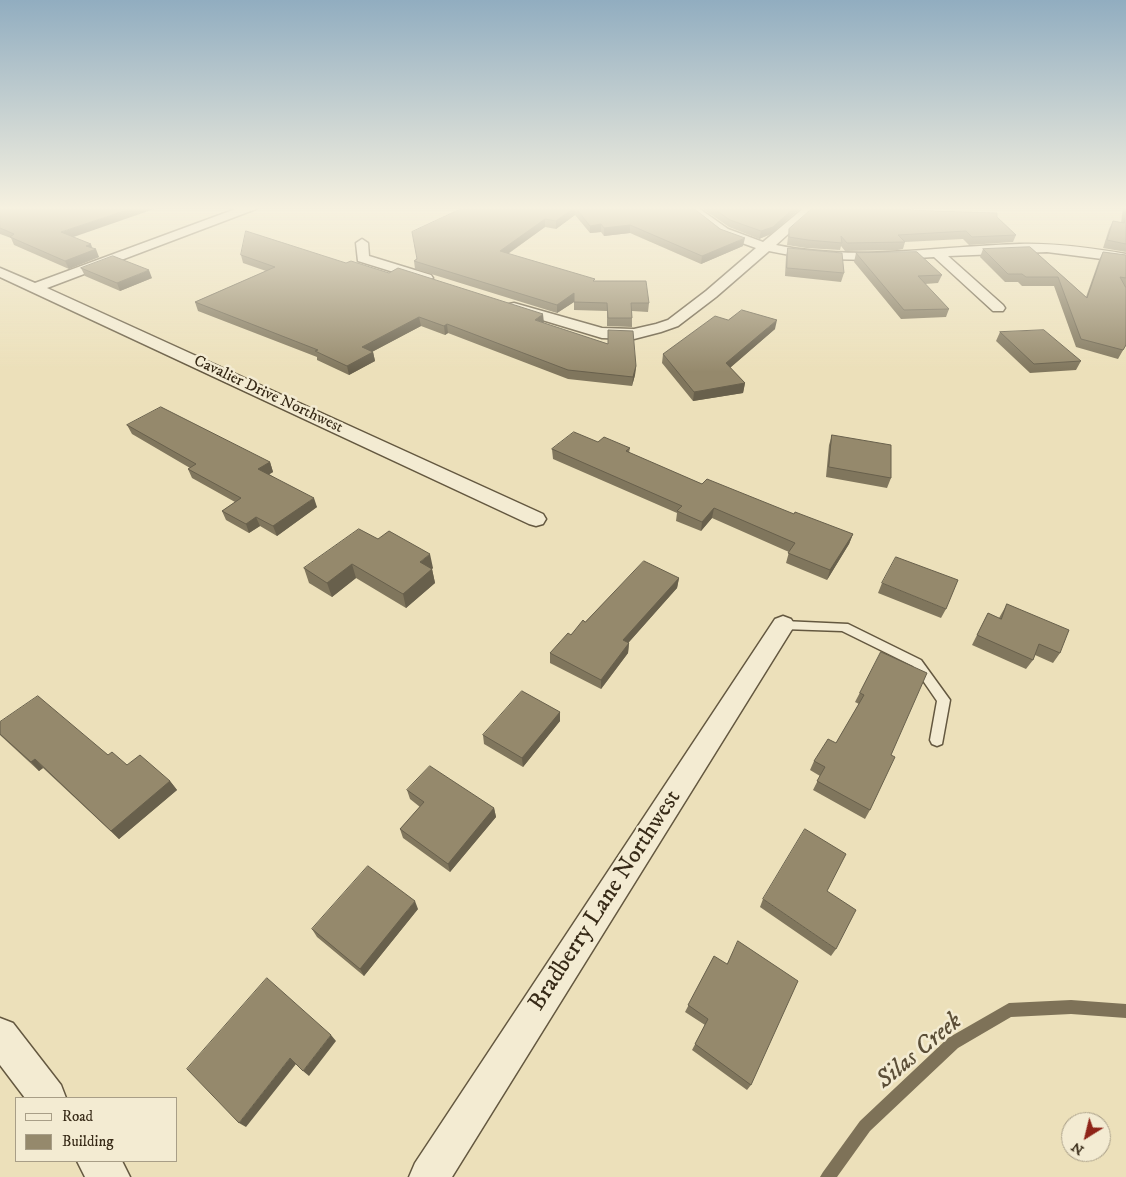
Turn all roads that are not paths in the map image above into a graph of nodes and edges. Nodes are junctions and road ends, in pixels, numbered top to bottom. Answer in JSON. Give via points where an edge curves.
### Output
{"nodes":[{"id":1,"x":104,"y":262,"type":"edge"},
{"id":2,"x":375,"y":262,"type":"edge"},
{"id":3,"x":748,"y":262,"type":"edge"},
{"id":4,"x":947,"y":262,"type":"edge"},
{"id":5,"x":0,"y":272,"type":"edge"},
{"id":6,"x":437,"y":282,"type":"edge"},
{"id":7,"x":34,"y":288,"type":"junction"},
{"id":8,"x":501,"y":303,"type":"edge"},
{"id":9,"x":998,"y":308,"type":"dead end"},
{"id":10,"x":536,"y":519,"type":"dead end"},
{"id":11,"x":783,"y":625,"type":"joint"},
{"id":12,"x":937,"y":740,"type":"dead end"},
{"id":13,"x":0,"y":1036,"type":"edge"},
{"id":14,"x":47,"y":1097,"type":"edge"},
{"id":15,"x":98,"y":1162,"type":"edge"},
{"id":16,"x":110,"y":1177,"type":"edge"},
{"id":17,"x":428,"y":1177,"type":"edge"}],
"edges":[{"from":1,"to":7,"type":"street"},
{"from":2,"to":6,"type":"street"},
{"from":3,"to":8,"type":"street","via":[[673,323],[646,332],[623,334],[584,329]]},
{"from":4,"to":9,"type":"street"},
{"from":5,"to":7,"type":"street","name":"Cavalier Drive Northwest"},
{"from":7,"to":10,"type":"street","name":"Cavalier Drive Northwest"},
{"from":11,"to":12,"type":"lane","via":[[844,627],[918,663],[944,700]]},
{"from":11,"to":17,"type":"street","name":"Bradberry Lane Northwest"},
{"from":13,"to":14,"type":"street"},
{"from":15,"to":16,"type":"street"}]}
